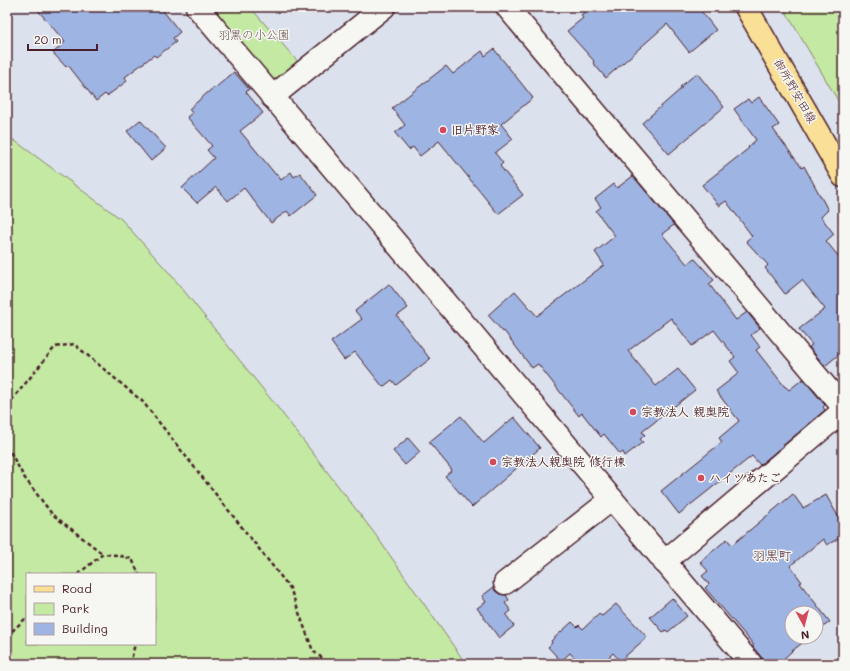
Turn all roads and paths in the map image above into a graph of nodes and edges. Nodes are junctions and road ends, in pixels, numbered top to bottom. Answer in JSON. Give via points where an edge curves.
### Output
{"nodes":[{"id":1,"x":197,"y":7,"type":"edge"},
{"id":2,"x":384,"y":7,"type":"edge"},
{"id":3,"x":507,"y":7,"type":"edge"},
{"id":4,"x":746,"y":7,"type":"edge"},
{"id":5,"x":272,"y":97,"type":"junction"},
{"id":6,"x":843,"y":176,"type":"edge"},
{"id":7,"x":7,"y":406,"type":"edge"},
{"id":8,"x":843,"y":406,"type":"edge"},
{"id":9,"x":843,"y":411,"type":"edge"},
{"id":10,"x":7,"y":446,"type":"edge"},
{"id":11,"x":612,"y":499,"type":"junction"},
{"id":12,"x":103,"y":554,"type":"junction"},
{"id":13,"x":664,"y":562,"type":"junction"},
{"id":14,"x":79,"y":573,"type":"edge"},
{"id":15,"x":139,"y":573,"type":"edge"},
{"id":16,"x":505,"y":584,"type":"dead end"},
{"id":17,"x":26,"y":617,"type":"edge"},
{"id":18,"x":7,"y":636,"type":"edge"},
{"id":19,"x":135,"y":645,"type":"edge"},
{"id":20,"x":130,"y":664,"type":"edge"},
{"id":21,"x":330,"y":664,"type":"edge"},
{"id":22,"x":751,"y":664,"type":"edge"}],
"edges":[{"from":1,"to":5,"type":"street"},
{"from":2,"to":5,"type":"street"},
{"from":3,"to":8,"type":"street"},
{"from":4,"to":6,"type":"main road","name":"御所野安田線"},
{"from":5,"to":11,"type":"street"},
{"from":7,"to":21,"type":"path","via":[[55,347],[74,344],[142,402],[290,588],[313,651]]},
{"from":9,"to":13,"type":"street"},
{"from":10,"to":12,"type":"path","via":[[24,477],[52,514]]},
{"from":11,"to":13,"type":"street"},
{"from":11,"to":16,"type":"street"},
{"from":12,"to":14,"type":"path"},
{"from":12,"to":15,"type":"path","via":[[132,559]]},
{"from":13,"to":22,"type":"street"},
{"from":17,"to":18,"type":"path"},
{"from":19,"to":20,"type":"path"}]}
